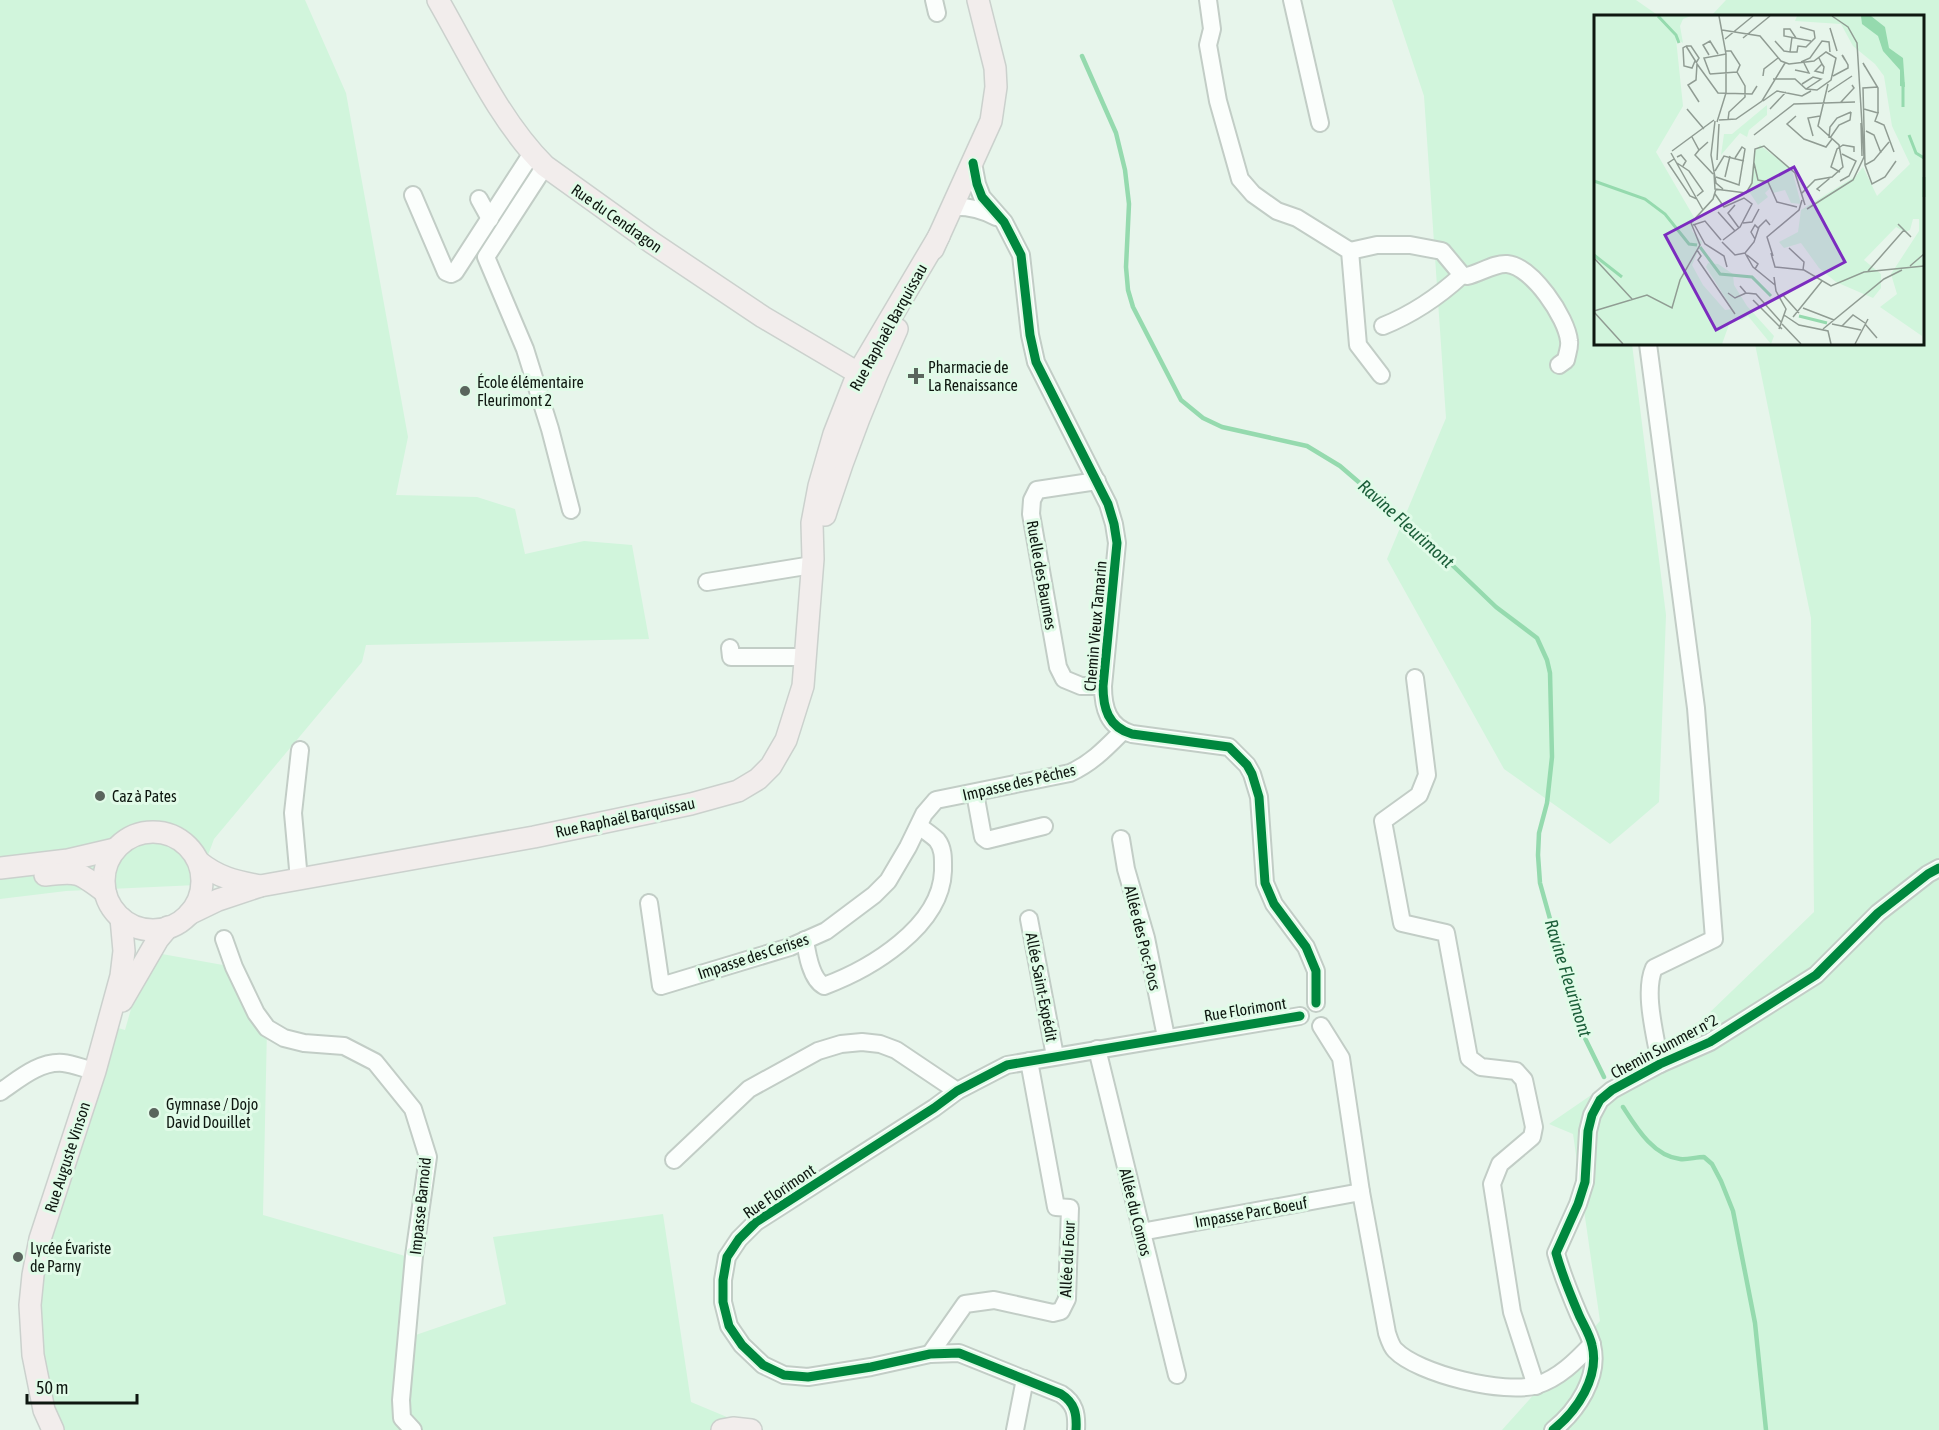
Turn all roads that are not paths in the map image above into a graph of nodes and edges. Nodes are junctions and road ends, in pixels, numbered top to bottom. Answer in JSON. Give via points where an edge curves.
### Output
{"nodes":[{"id":1,"x":438,"y":0,"type":"edge"},
{"id":2,"x":978,"y":0,"type":"edge"},
{"id":3,"x":1208,"y":0,"type":"edge"},
{"id":4,"x":1292,"y":0,"type":"edge"},
{"id":5,"x":1320,"y":123,"type":"dead end"},
{"id":6,"x":538,"y":160,"type":"junction"},
{"id":7,"x":973,"y":163,"type":"junction"},
{"id":8,"x":413,"y":195,"type":"dead end"},
{"id":9,"x":478,"y":199,"type":"dead end"},
{"id":10,"x":951,"y":207,"type":"junction"},
{"id":11,"x":490,"y":219,"type":"junction"},
{"id":12,"x":1004,"y":222,"type":"junction"},
{"id":13,"x":939,"y":236,"type":"junction"},
{"id":14,"x":1350,"y":251,"type":"junction"},
{"id":15,"x":1462,"y":275,"type":"junction"},
{"id":16,"x":1383,"y":326,"type":"dead end"},
{"id":17,"x":1648,"y":345,"type":"edge"},
{"id":18,"x":1559,"y":365,"type":"dead end"},
{"id":19,"x":858,"y":373,"type":"junction"},
{"id":20,"x":1381,"y":375,"type":"dead end"},
{"id":21,"x":1097,"y":481,"type":"junction"},
{"id":22,"x":572,"y":510,"type":"dead end"},
{"id":23,"x":812,"y":562,"type":"junction"},
{"id":24,"x":707,"y":582,"type":"dead end"},
{"id":25,"x":730,"y":648,"type":"dead end"},
{"id":26,"x":806,"y":657,"type":"junction"},
{"id":27,"x":1415,"y":678,"type":"dead end"},
{"id":28,"x":1103,"y":686,"type":"junction"},
{"id":29,"x":1123,"y":731,"type":"junction"},
{"id":30,"x":300,"y":750,"type":"dead end"},
{"id":31,"x":975,"y":793,"type":"junction"},
{"id":32,"x":936,"y":800,"type":"joint"},
{"id":33,"x":919,"y":826,"type":"junction"},
{"id":34,"x":1044,"y":826,"type":"dead end"},
{"id":35,"x":1120,"y":839,"type":"dead end"},
{"id":36,"x":115,"y":849,"type":"junction"},
{"id":37,"x":199,"y":862,"type":"junction"},
{"id":38,"x":0,"y":868,"type":"edge"},
{"id":39,"x":1939,"y":868,"type":"edge"},
{"id":40,"x":299,"y":880,"type":"junction"},
{"id":41,"x":0,"y":881,"type":"edge"},
{"id":42,"x":260,"y":886,"type":"junction"},
{"id":43,"x":105,"y":892,"type":"junction"},
{"id":44,"x":649,"y":903,"type":"dead end"},
{"id":45,"x":189,"y":914,"type":"junction"},
{"id":46,"x":121,"y":918,"type":"junction"},
{"id":47,"x":1029,"y":919,"type":"dead end"},
{"id":48,"x":168,"y":927,"type":"junction"},
{"id":49,"x":224,"y":939,"type":"dead end"},
{"id":50,"x":805,"y":940,"type":"junction"},
{"id":51,"x":1316,"y":1003,"type":"junction"},
{"id":52,"x":1300,"y":1016,"type":"junction"},
{"id":53,"x":108,"y":1025,"type":"junction"},
{"id":54,"x":1321,"y":1026,"type":"junction"},
{"id":55,"x":1166,"y":1037,"type":"junction"},
{"id":56,"x":1097,"y":1049,"type":"junction"},
{"id":57,"x":1055,"y":1056,"type":"junction"},
{"id":58,"x":1029,"y":1061,"type":"junction"},
{"id":59,"x":1660,"y":1064,"type":"junction"},
{"id":60,"x":95,"y":1071,"type":"junction"},
{"id":61,"x":957,"y":1090,"type":"junction"},
{"id":62,"x":0,"y":1092,"type":"edge"},
{"id":63,"x":674,"y":1160,"type":"dead end"},
{"id":64,"x":1361,"y":1192,"type":"junction"},
{"id":65,"x":1140,"y":1232,"type":"junction"},
{"id":66,"x":1592,"y":1344,"type":"junction"},
{"id":67,"x":930,"y":1354,"type":"junction"},
{"id":68,"x":1177,"y":1375,"type":"dead end"},
{"id":69,"x":1025,"y":1379,"type":"junction"},
{"id":70,"x":1536,"y":1386,"type":"junction"},
{"id":71,"x":53,"y":1430,"type":"edge"},
{"id":72,"x":413,"y":1430,"type":"edge"},
{"id":73,"x":722,"y":1430,"type":"edge"},
{"id":74,"x":751,"y":1430,"type":"edge"},
{"id":75,"x":1015,"y":1430,"type":"edge"},
{"id":76,"x":1076,"y":1430,"type":"edge"},
{"id":77,"x":1553,"y":1430,"type":"edge"}],
"edges":[{"from":1,"to":6,"type":"main road","name":"Rue du Cendragon","via":[[496,102]]},
{"from":2,"to":7,"type":"main road","name":"Rue Raphaël Barquissau","via":[[996,87],[991,121]]},
{"from":3,"to":14,"type":"street","via":[[1212,29],[1208,45],[1218,101],[1240,179],[1277,211],[1297,218]]},
{"from":4,"to":5,"type":"street"},
{"from":6,"to":11,"type":"street"},
{"from":6,"to":19,"type":"main road","name":"Rue du Cendragon","via":[[651,242]]},
{"from":6,"to":22,"type":"street","via":[[486,257],[525,349]]},
{"from":7,"to":10,"type":"main road","name":"Rue Raphaël Barquissau"},
{"from":7,"to":12,"type":"street","name":"Chemin Vieux Tamarin","via":[[982,197]]},
{"from":8,"to":11,"type":"street","via":[[446,272],[451,274]]},
{"from":9,"to":11,"type":"street"},
{"from":10,"to":12,"type":"street","via":[[966,206]]},
{"from":10,"to":13,"type":"main road","name":"Rue Raphaël Barquissau"},
{"from":12,"to":21,"type":"street","name":"Chemin Vieux Tamarin","via":[[1021,255],[1036,362]]},
{"from":13,"to":19,"type":"main road","name":"Rue Raphaël Barquissau"},
{"from":13,"to":23,"type":"main road","name":"Rue Raphaël Barquissau","via":[[866,399]]},
{"from":14,"to":15,"type":"street","via":[[1377,245],[1410,245],[1442,251]]},
{"from":14,"to":20,"type":"street","via":[[1358,345]]},
{"from":15,"to":16,"type":"street","via":[[1429,302]]},
{"from":15,"to":18,"type":"street","via":[[1478,274],[1503,263],[1513,265],[1548,294],[1566,326],[1570,343],[1566,360]]},
{"from":17,"to":59,"type":"street","via":[[1696,708],[1714,939],[1654,968],[1650,977]]},
{"from":19,"to":23,"type":"main road","via":[[863,385],[826,488]]},
{"from":21,"to":28,"type":"street","name":"Chemin Vieux Tamarin","via":[[1112,514],[1117,543]]},
{"from":21,"to":28,"type":"street","name":"Ruelle des Baumes","via":[[1038,490],[1031,514],[1058,667],[1064,679],[1081,686]]},
{"from":23,"to":24,"type":"street"},
{"from":23,"to":26,"type":"main road","name":"Rue Raphaël Barquissau"},
{"from":25,"to":26,"type":"street","via":[[731,657]]},
{"from":26,"to":40,"type":"main road","name":"Rue Raphaël Barquissau","via":[[803,686],[786,740],[771,766],[738,791],[534,837]]},
{"from":27,"to":70,"type":"street","via":[[1427,776],[1419,795],[1383,821],[1402,923],[1446,933],[1468,1058],[1481,1067],[1516,1071],[1524,1080],[1534,1127],[1532,1137],[1500,1164],[1492,1184],[1512,1312]]},
{"from":28,"to":29,"type":"street","name":"Chemin Vieux Tamarin","via":[[1108,716]]},
{"from":29,"to":31,"type":"street","name":"Impasse des Pêches","via":[[1086,766]]},
{"from":29,"to":51,"type":"street","via":[[1229,747],[1247,765],[1259,797],[1265,883],[1274,904],[1306,947],[1316,971]]},
{"from":30,"to":40,"type":"street","via":[[293,813]]},
{"from":31,"to":32,"type":"street","name":"Impasse des Pêches"},
{"from":31,"to":34,"type":"street","via":[[983,837],[987,840]]},
{"from":32,"to":33,"type":"street","name":"Impasse des Cerises"},
{"from":33,"to":50,"type":"street","name":"Impasse des Cerises","via":[[888,880],[874,895],[826,931]]},
{"from":33,"to":50,"type":"street","via":[[938,841],[944,854],[943,881],[935,903],[912,932],[870,964],[824,986],[814,975]]},
{"from":35,"to":55,"type":"street","name":"Allée des Poc-Pocs"},
{"from":36,"to":37,"type":"main road","via":[[139,833],[160,832],[180,840]]},
{"from":36,"to":38,"type":"main road","via":[[68,860]]},
{"from":36,"to":43,"type":"main road","via":[[106,870]]},
{"from":37,"to":42,"type":"main road","name":"Rue Raphaël Barquissau","via":[[225,878]]},
{"from":37,"to":45,"type":"main road","via":[[202,890]]},
{"from":39,"to":59,"type":"street","name":"Chemin Summer n°2","via":[[1878,913],[1816,975],[1710,1042]]},
{"from":40,"to":42,"type":"main road","name":"Rue Raphaël Barquissau"},
{"from":41,"to":43,"type":"main road","via":[[68,872],[85,876]]},
{"from":42,"to":45,"type":"main road","name":"Rue Raphaël Barquissau"},
{"from":43,"to":46,"type":"main road"},
{"from":44,"to":50,"type":"street","name":"Impasse des Cerises","via":[[661,986]]},
{"from":45,"to":48,"type":"main road"},
{"from":46,"to":48,"type":"main road","via":[[135,927]]},
{"from":46,"to":53,"type":"main road","name":"Rue Auguste Vinson","via":[[121,976]]},
{"from":47,"to":57,"type":"street","name":"Allée Saint-Expédit"},
{"from":48,"to":53,"type":"main road","name":"Rue Auguste Vinson"},
{"from":49,"to":72,"type":"street","name":"Impasse Barnoid","via":[[238,976],[267,1028],[284,1038],[344,1046],[375,1062],[413,1109],[428,1157],[401,1400],[402,1418]]},
{"from":51,"to":52,"type":"street","via":[[1309,1003]]},
{"from":51,"to":54,"type":"street","via":[[1325,1012]]},
{"from":52,"to":54,"type":"street","via":[[1307,1027]]},
{"from":52,"to":55,"type":"street","name":"Rue Florimont"},
{"from":53,"to":60,"type":"main road","name":"Rue Auguste Vinson"},
{"from":54,"to":64,"type":"street","via":[[1341,1058]]},
{"from":55,"to":56,"type":"street","name":"Rue Florimont"},
{"from":56,"to":57,"type":"street","name":"Rue Florimont"},
{"from":56,"to":65,"type":"street","name":"Allée du Comos"},
{"from":57,"to":58,"type":"street","name":"Rue Florimont"},
{"from":58,"to":61,"type":"street","name":"Rue Florimont","via":[[1007,1065]]},
{"from":58,"to":67,"type":"street","name":"Allée du Four","via":[[1056,1207],[1070,1208],[1067,1299],[1061,1311],[1053,1313],[994,1300],[964,1304]]},
{"from":59,"to":66,"type":"street","name":"Chemin Summer n°2","via":[[1600,1100],[1588,1131],[1585,1182],[1556,1253]]},
{"from":60,"to":62,"type":"street","via":[[63,1063],[49,1064]]},
{"from":60,"to":71,"type":"main road","name":"Rue Auguste Vinson","via":[[40,1239],[33,1275],[33,1355],[44,1410]]},
{"from":61,"to":63,"type":"street","via":[[896,1050],[862,1042],[841,1044],[818,1051],[749,1089]]},
{"from":61,"to":67,"type":"street","name":"Rue Florimont","via":[[756,1222],[727,1257],[723,1280],[729,1326],[763,1365],[784,1375],[808,1377]]},
{"from":64,"to":65,"type":"street","name":"Impasse Parc Boeuf"},
{"from":64,"to":70,"type":"street","via":[[1387,1334],[1395,1350],[1415,1364],[1452,1378],[1509,1389]]},
{"from":65,"to":68,"type":"street","name":"Allée du Comos"},
{"from":66,"to":70,"type":"street","via":[[1564,1371]]},
{"from":66,"to":77,"type":"street","name":"Chemin Summer n°2","via":[[1589,1382],[1579,1403]]},
{"from":67,"to":69,"type":"street","name":"Rue Florimont","via":[[959,1353]]},
{"from":69,"to":75,"type":"street"},
{"from":69,"to":76,"type":"street","name":"Rue Florimont","via":[[1069,1399],[1075,1409]]},
{"from":73,"to":74,"type":"main road"}]}
